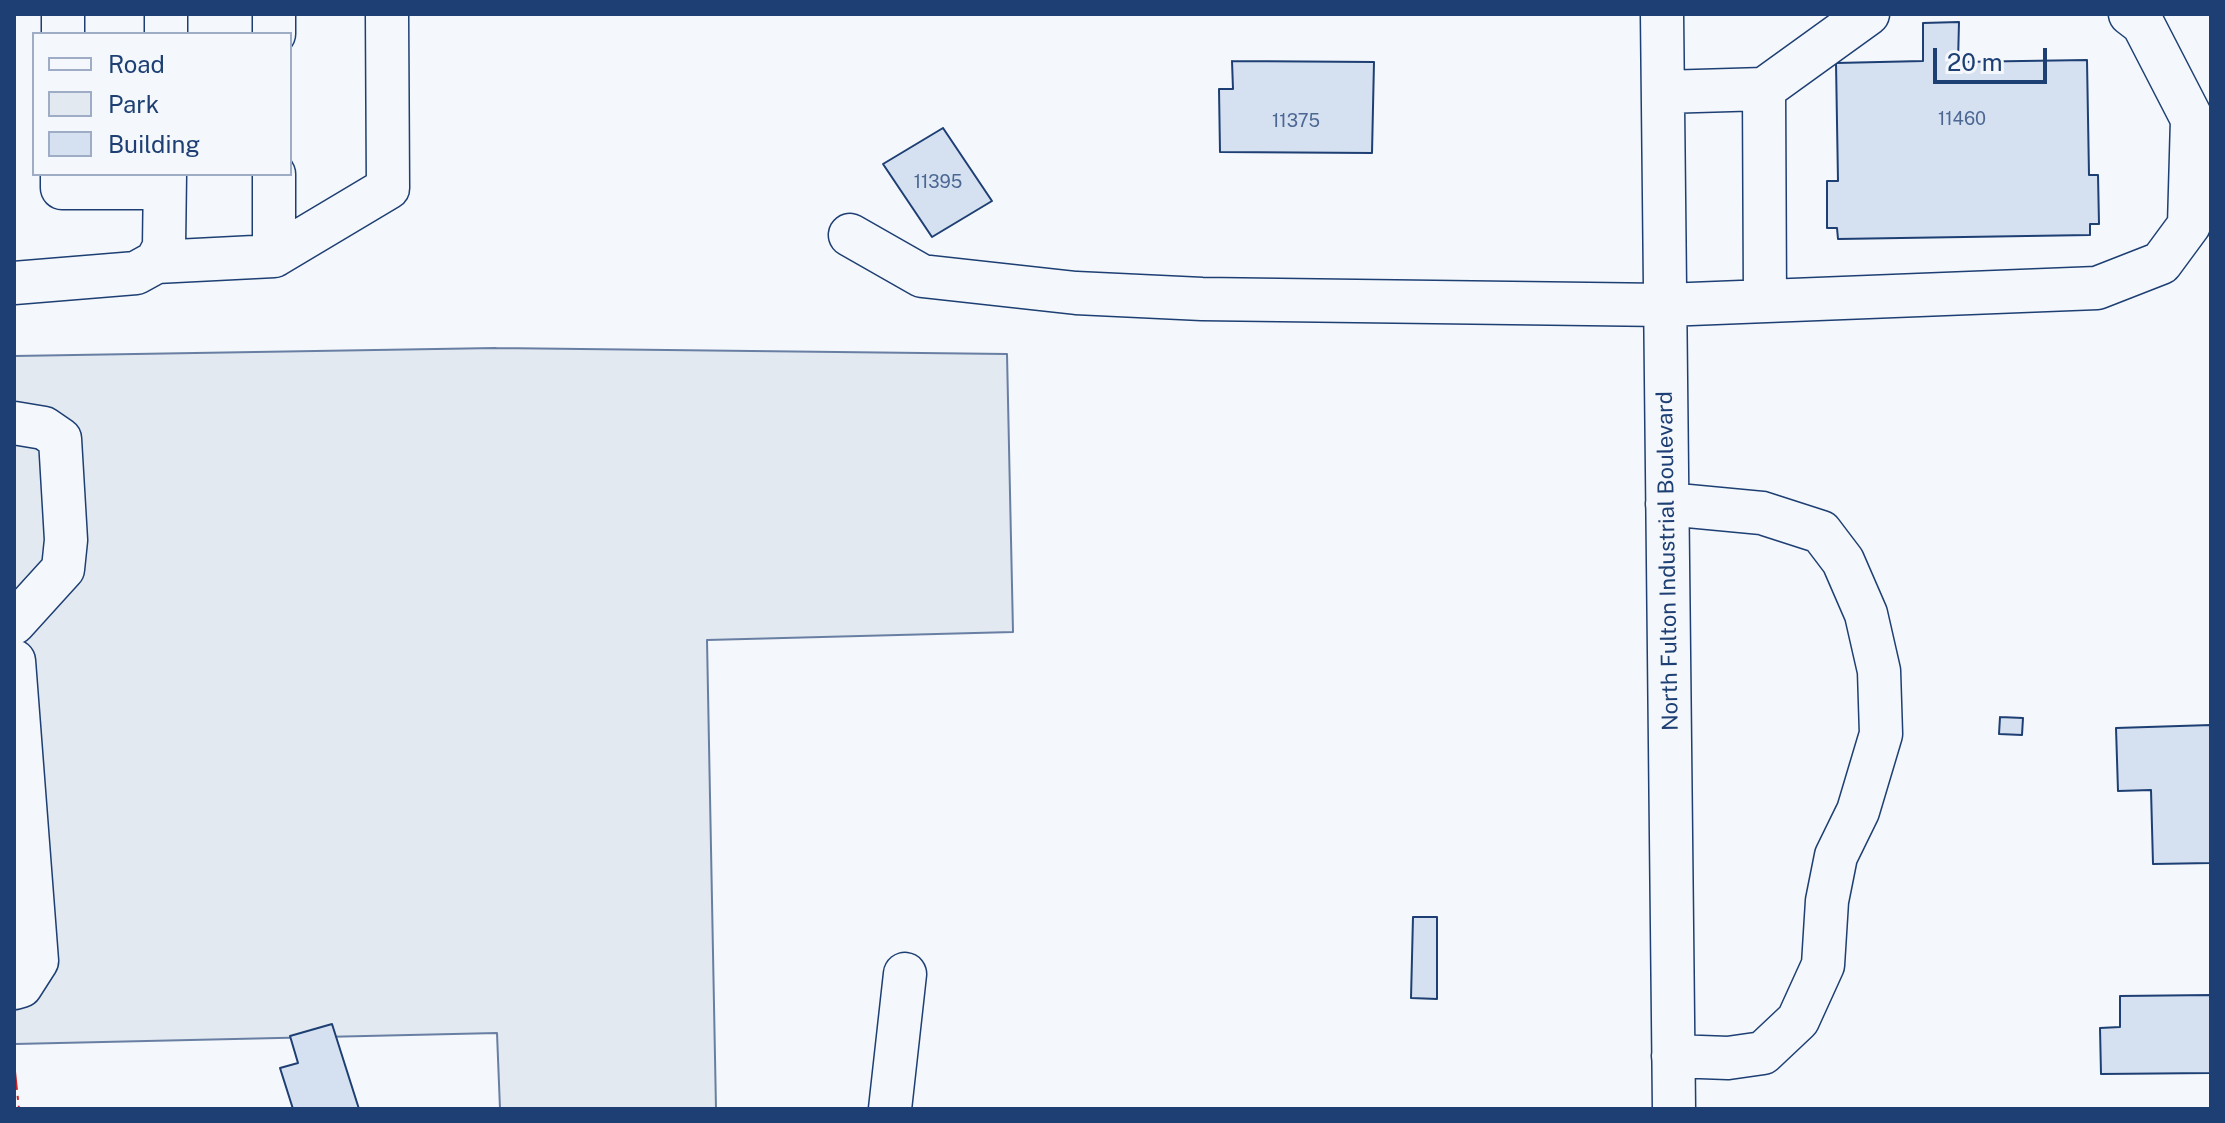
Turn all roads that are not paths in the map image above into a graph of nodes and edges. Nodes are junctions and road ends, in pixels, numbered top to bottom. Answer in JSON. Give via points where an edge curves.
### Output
{"nodes":[{"id":1,"x":387,"y":14,"type":"edge"},
{"id":2,"x":1662,"y":14,"type":"edge"},
{"id":3,"x":1868,"y":14,"type":"edge"},
{"id":4,"x":2130,"y":14,"type":"edge"},
{"id":5,"x":1764,"y":89,"type":"junction"},
{"id":6,"x":1663,"y":92,"type":"junction"},
{"id":7,"x":62,"y":176,"type":"edge"},
{"id":8,"x":274,"y":176,"type":"edge"},
{"id":9,"x":164,"y":181,"type":"edge"},
{"id":10,"x":850,"y":235,"type":"dead end"},
{"id":11,"x":274,"y":256,"type":"junction"},
{"id":12,"x":156,"y":262,"type":"junction"},
{"id":13,"x":14,"y":283,"type":"edge"},
{"id":14,"x":1765,"y":301,"type":"junction"},
{"id":15,"x":1665,"y":305,"type":"junction"},
{"id":16,"x":14,"y":423,"type":"edge"},
{"id":17,"x":1667,"y":504,"type":"junction"},
{"id":18,"x":14,"y":623,"type":"edge"},
{"id":19,"x":14,"y":661,"type":"edge"},
{"id":20,"x":905,"y":974,"type":"dead end"},
{"id":21,"x":14,"y":988,"type":"edge"},
{"id":22,"x":1673,"y":1056,"type":"junction"},
{"id":23,"x":890,"y":1109,"type":"edge"},
{"id":24,"x":1674,"y":1109,"type":"edge"}],
"edges":[{"from":1,"to":11,"type":"street","via":[[388,188]]},
{"from":2,"to":6,"type":"street","name":"North Fulton Industrial Boulevard"},
{"from":3,"to":5,"type":"street"},
{"from":4,"to":14,"type":"street","via":[[2143,24],[2192,119],[2189,225],[2161,263],[2097,288]]},
{"from":5,"to":6,"type":"street"},
{"from":5,"to":14,"type":"street"},
{"from":6,"to":15,"type":"street","name":"North Fulton Industrial Boulevard"},
{"from":7,"to":9,"type":"street","via":[[62,188]]},
{"from":8,"to":11,"type":"street"},
{"from":9,"to":12,"type":"street","via":[[164,247]]},
{"from":10,"to":15,"type":"street","via":[[922,276],[1076,293]]},
{"from":11,"to":12,"type":"street"},
{"from":12,"to":13,"type":"street","via":[[136,273]]},
{"from":14,"to":15,"type":"street"},
{"from":15,"to":17,"type":"street","name":"North Fulton Industrial Boulevard"},
{"from":16,"to":18,"type":"street","via":[[44,428],[60,439],[66,540],[63,569]]},
{"from":17,"to":22,"type":"street","name":"North Fulton Industrial Boulevard"},
{"from":17,"to":22,"type":"street","via":[[1762,513],[1821,532],[1843,561],[1866,614],[1879,671],[1881,734],[1858,811],[1836,856],[1823,965],[1798,1020],[1763,1053]]},
{"from":19,"to":21,"type":"street","via":[[37,961],[21,986]]},
{"from":20,"to":23,"type":"street"},
{"from":22,"to":24,"type":"street","name":"North Fulton Industrial Boulevard"}]}
